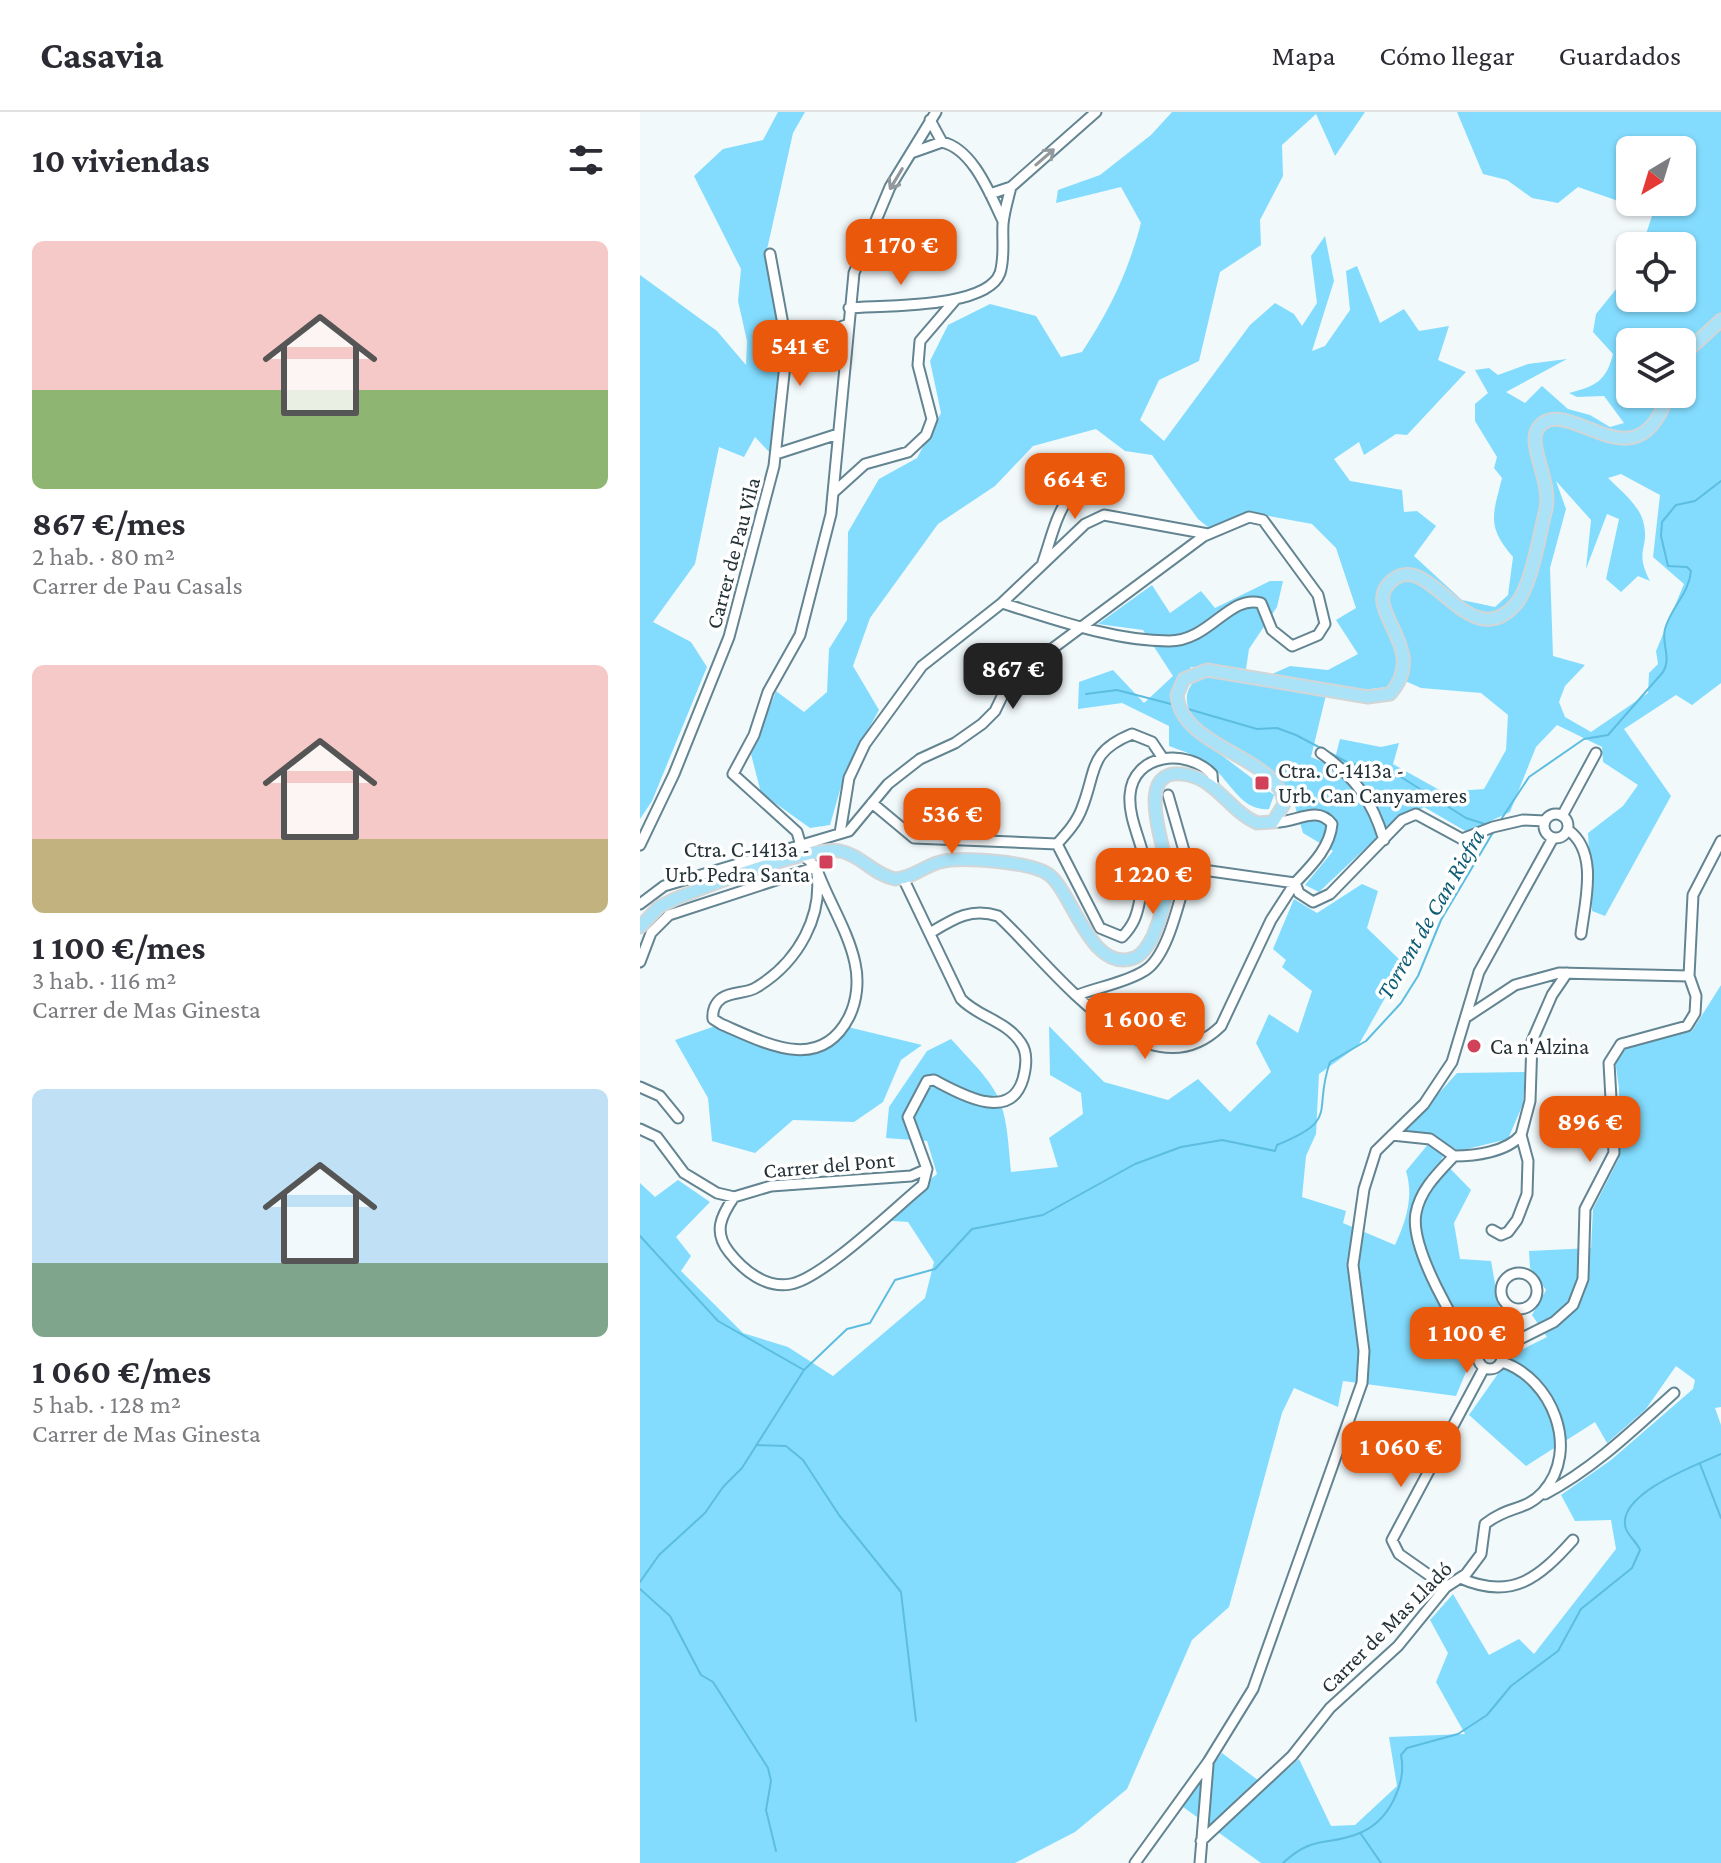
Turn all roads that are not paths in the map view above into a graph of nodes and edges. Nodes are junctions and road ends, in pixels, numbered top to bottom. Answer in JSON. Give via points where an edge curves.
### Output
{"nodes":[{"id":1,"x":1096,"y":112,"type":"edge"},
{"id":2,"x":933,"y":116,"type":"edge"},
{"id":3,"x":942,"y":142,"type":"junction"},
{"id":4,"x":911,"y":153,"type":"junction"},
{"id":5,"x":1011,"y":187,"type":"junction"},
{"id":6,"x":990,"y":194,"type":"junction"},
{"id":7,"x":1003,"y":221,"type":"junction"},
{"id":8,"x":770,"y":254,"type":"dead end"},
{"id":9,"x":956,"y":299,"type":"junction"},
{"id":10,"x":849,"y":308,"type":"junction"},
{"id":11,"x":1721,"y":320,"type":"edge"},
{"id":12,"x":846,"y":325,"type":"junction"},
{"id":13,"x":1696,"y":343,"type":"edge"},
{"id":14,"x":787,"y":346,"type":"junction"},
{"id":15,"x":1662,"y":408,"type":"edge"},
{"id":16,"x":838,"y":434,"type":"junction"},
{"id":17,"x":776,"y":454,"type":"junction"},
{"id":18,"x":1108,"y":472,"type":"dead end"},
{"id":19,"x":834,"y":492,"type":"junction"},
{"id":20,"x":1208,"y":534,"type":"junction"},
{"id":21,"x":1042,"y":565,"type":"junction"},
{"id":22,"x":1002,"y":603,"type":"junction"},
{"id":23,"x":1081,"y":627,"type":"junction"},
{"id":24,"x":1321,"y":753,"type":"dead end"},
{"id":25,"x":1596,"y":753,"type":"dead end"},
{"id":26,"x":1162,"y":757,"type":"junction"},
{"id":27,"x":1213,"y":788,"type":"junction"},
{"id":28,"x":1168,"y":795,"type":"dead end"},
{"id":29,"x":872,"y":803,"type":"junction"},
{"id":30,"x":1283,"y":807,"type":"junction"},
{"id":31,"x":1562,"y":816,"type":"junction"},
{"id":32,"x":1297,"y":819,"type":"junction"},
{"id":33,"x":1545,"y":821,"type":"junction"},
{"id":34,"x":1273,"y":822,"type":"junction"},
{"id":35,"x":1568,"y":830,"type":"junction"},
{"id":36,"x":840,"y":833,"type":"junction"},
{"id":37,"x":1553,"y":838,"type":"junction"},
{"id":38,"x":818,"y":839,"type":"junction"},
{"id":39,"x":1384,"y":840,"type":"junction"},
{"id":40,"x":1721,"y":841,"type":"edge"},
{"id":41,"x":802,"y":843,"type":"junction"},
{"id":42,"x":1057,"y":844,"type":"junction"},
{"id":43,"x":640,"y":845,"type":"edge"},
{"id":44,"x":824,"y":851,"type":"junction"},
{"id":45,"x":804,"y":856,"type":"junction"},
{"id":46,"x":816,"y":867,"type":"junction"},
{"id":47,"x":1189,"y":868,"type":"junction"},
{"id":48,"x":903,"y":878,"type":"junction"},
{"id":49,"x":1295,"y":883,"type":"junction"},
{"id":50,"x":640,"y":904,"type":"edge"},
{"id":51,"x":641,"y":922,"type":"edge"},
{"id":52,"x":930,"y":933,"type":"junction"},
{"id":53,"x":1581,"y":934,"type":"dead end"},
{"id":54,"x":640,"y":962,"type":"edge"},
{"id":55,"x":1567,"y":973,"type":"junction"},
{"id":56,"x":1689,"y":976,"type":"junction"},
{"id":57,"x":1078,"y":995,"type":"junction"},
{"id":58,"x":1466,"y":1017,"type":"junction"},
{"id":59,"x":640,"y":1087,"type":"edge"},
{"id":60,"x":678,"y":1118,"type":"dead end"},
{"id":61,"x":640,"y":1129,"type":"edge"},
{"id":62,"x":1392,"y":1135,"type":"junction"},
{"id":63,"x":1521,"y":1135,"type":"junction"},
{"id":64,"x":1454,"y":1156,"type":"junction"},
{"id":65,"x":927,"y":1169,"type":"junction"},
{"id":66,"x":734,"y":1197,"type":"junction"},
{"id":67,"x":1492,"y":1230,"type":"dead end"},
{"id":68,"x":1515,"y":1309,"type":"junction"},
{"id":69,"x":1516,"y":1340,"type":"junction"},
{"id":70,"x":1500,"y":1349,"type":"junction"},
{"id":71,"x":1478,"y":1356,"type":"junction"},
{"id":72,"x":1502,"y":1362,"type":"junction"},
{"id":73,"x":1484,"y":1368,"type":"junction"},
{"id":74,"x":1674,"y":1393,"type":"dead end"},
{"id":75,"x":1538,"y":1497,"type":"junction"},
{"id":76,"x":1573,"y":1540,"type":"dead end"},
{"id":77,"x":1460,"y":1578,"type":"junction"},
{"id":78,"x":1446,"y":1587,"type":"junction"},
{"id":79,"x":1208,"y":1762,"type":"junction"},
{"id":80,"x":1201,"y":1841,"type":"junction"},
{"id":81,"x":1135,"y":1863,"type":"edge"},
{"id":82,"x":1200,"y":1863,"type":"edge"}],
"edges":[{"from":5,"to":1,"type":"street","one_way":true},
{"from":2,"to":3,"type":"street"},
{"from":2,"to":4,"type":"street"},
{"from":3,"to":4,"type":"street"},
{"from":3,"to":6,"type":"street","via":[[964,154]]},
{"from":4,"to":10,"type":"street","one_way":true,"via":[[868,237],[854,273]]},
{"from":5,"to":6,"type":"street"},
{"from":5,"to":7,"type":"street"},
{"from":6,"to":7,"type":"street"},
{"from":7,"to":9,"type":"street","via":[[996,280],[980,294]]},
{"from":8,"to":14,"type":"street","name":"Carrer de Pau Vila"},
{"from":9,"to":10,"type":"street"},
{"from":9,"to":19,"type":"street","via":[[920,341],[918,365],[932,419],[926,435],[908,452],[865,464]]},
{"from":10,"to":12,"type":"street"},
{"from":11,"to":13,"type":"main road"},
{"from":12,"to":14,"type":"street"},
{"from":12,"to":16,"type":"street"},
{"from":14,"to":17,"type":"street","name":"Carrer de Pau Vila"},
{"from":15,"to":30,"type":"main road","via":[[1638,435],[1618,439],[1563,420],[1540,425],[1534,448],[1546,476],[1547,507],[1524,590],[1515,606],[1497,618],[1461,611],[1419,576],[1407,573],[1393,579],[1384,606],[1405,655],[1405,670],[1390,694],[1368,697],[1207,670],[1184,679],[1177,695],[1186,720],[1274,783],[1284,798]]},
{"from":16,"to":17,"type":"street"},
{"from":16,"to":19,"type":"street"},
{"from":17,"to":43,"type":"street","name":"Carrer de Pau Vila","via":[[729,637]]},
{"from":18,"to":21,"type":"street","via":[[1077,485],[1067,498]]},
{"from":19,"to":41,"type":"street","via":[[800,635],[768,692],[754,735],[733,774],[797,832]]},
{"from":20,"to":21,"type":"street","via":[[1104,515],[1085,524]]},
{"from":20,"to":23,"type":"street"},
{"from":20,"to":23,"type":"street","via":[[1249,517],[1263,520],[1318,595],[1325,624],[1318,635],[1292,646],[1272,630],[1261,603],[1252,600],[1224,612],[1205,632],[1190,638],[1168,641]]},
{"from":21,"to":22,"type":"street"},
{"from":22,"to":23,"type":"street"},
{"from":22,"to":36,"type":"street","via":[[922,666],[865,744],[849,778]]},
{"from":23,"to":29,"type":"street","via":[[1010,680],[982,724],[920,759]]},
{"from":24,"to":39,"type":"street","via":[[1358,783]]},
{"from":25,"to":31,"type":"street"},
{"from":26,"to":27,"type":"street","via":[[1200,763],[1212,774]]},
{"from":26,"to":42,"type":"street","via":[[1152,742],[1132,734],[1114,742],[1097,757],[1082,808]]},
{"from":26,"to":42,"type":"street","via":[[1133,780],[1129,797],[1147,870],[1135,921],[1122,937],[1100,928]]},
{"from":27,"to":34,"type":"main road","via":[[1248,820]]},
{"from":27,"to":48,"type":"main road","via":[[1180,774],[1165,777],[1153,789],[1168,879],[1157,928],[1134,958],[1101,950],[1084,932],[1061,888],[1049,874],[1031,867],[951,859]]},
{"from":28,"to":47,"type":"street"},
{"from":29,"to":36,"type":"street","via":[[849,831]]},
{"from":29,"to":42,"type":"street","via":[[914,838]]},
{"from":30,"to":32,"type":"street"},
{"from":30,"to":34,"type":"main road"},
{"from":31,"to":33,"type":"street"},
{"from":31,"to":35,"type":"street"},
{"from":32,"to":34,"type":"street"},
{"from":32,"to":49,"type":"street","via":[[1316,813],[1332,824],[1331,836]]},
{"from":33,"to":37,"type":"street","via":[[1546,833]]},
{"from":33,"to":39,"type":"street","via":[[1523,820],[1462,839],[1416,814],[1402,820]]},
{"from":35,"to":37,"type":"street"},
{"from":35,"to":53,"type":"street","via":[[1581,841],[1587,862]]},
{"from":36,"to":38,"type":"street"},
{"from":37,"to":58,"type":"street","via":[[1479,972]]},
{"from":38,"to":41,"type":"street"},
{"from":38,"to":44,"type":"street"},
{"from":39,"to":49,"type":"street","via":[[1330,894],[1313,902]]},
{"from":40,"to":56,"type":"street","via":[[1693,895]]},
{"from":41,"to":45,"type":"street"},
{"from":41,"to":50,"type":"street","via":[[664,886]]},
{"from":44,"to":45,"type":"main road"},
{"from":44,"to":46,"type":"street"},
{"from":44,"to":48,"type":"main road","via":[[851,855],[889,878]]},
{"from":45,"to":46,"type":"street"},
{"from":45,"to":51,"type":"main road","via":[[675,899]]},
{"from":46,"to":46,"type":"street","via":[[819,898],[795,954],[755,989],[719,1000],[712,1012],[721,1024],[777,1048],[819,1048],[832,1041],[842,1031],[858,990],[855,963]]},
{"from":46,"to":54,"type":"street","via":[[669,915],[651,933]]},
{"from":47,"to":49,"type":"street"},
{"from":47,"to":57,"type":"street","via":[[1154,962],[1144,971]]},
{"from":48,"to":52,"type":"street","name":"Carrer del Pont"},
{"from":49,"to":57,"type":"street","via":[[1271,920],[1221,1026],[1194,1047],[1146,1044],[1095,1013]]},
{"from":52,"to":57,"type":"street","via":[[981,910],[998,916]]},
{"from":52,"to":65,"type":"street","name":"Carrer del Pont","via":[[961,999],[1022,1044],[1026,1066],[1020,1090],[1005,1101],[986,1103],[927,1081],[908,1117]]},
{"from":55,"to":56,"type":"street"},
{"from":55,"to":58,"type":"street","via":[[1515,985]]},
{"from":55,"to":63,"type":"street","via":[[1532,1041],[1530,1101]]},
{"from":56,"to":69,"type":"street","via":[[1696,996],[1687,1026],[1632,1039],[1614,1052],[1609,1063],[1614,1153],[1585,1209],[1583,1279],[1573,1305],[1554,1322]]},
{"from":58,"to":62,"type":"street","via":[[1452,1062],[1424,1104]]},
{"from":59,"to":60,"type":"street","via":[[660,1096]]},
{"from":61,"to":66,"type":"street","via":[[657,1137],[684,1173]]},
{"from":62,"to":64,"type":"street","via":[[1430,1139]]},
{"from":62,"to":79,"type":"street","via":[[1376,1151],[1364,1189],[1353,1265],[1364,1351],[1362,1383],[1253,1689]]},
{"from":63,"to":64,"type":"street","via":[[1496,1149]]},
{"from":63,"to":67,"type":"street","via":[[1528,1161],[1523,1209],[1508,1232]]},
{"from":64,"to":71,"type":"street","via":[[1431,1179],[1415,1215],[1418,1241],[1459,1331]]},
{"from":65,"to":66,"type":"street","name":"Carrer del Pont","via":[[911,1176],[771,1186]]},
{"from":65,"to":66,"type":"street","via":[[923,1185],[816,1273],[793,1284],[757,1278],[724,1245],[721,1215]]},
{"from":68,"to":68,"type":"street","via":[[1529,1306],[1537,1295],[1532,1278],[1520,1272],[1505,1278],[1500,1288],[1503,1300]]},
{"from":68,"to":69,"type":"street"},
{"from":69,"to":70,"type":"street"},
{"from":70,"to":71,"type":"street","via":[[1485,1346]]},
{"from":70,"to":72,"type":"street"},
{"from":71,"to":73,"type":"street"},
{"from":72,"to":73,"type":"street"},
{"from":72,"to":75,"type":"street","via":[[1519,1367],[1541,1387],[1558,1422],[1560,1457]]},
{"from":73,"to":78,"type":"street","via":[[1392,1540],[1399,1554]]},
{"from":74,"to":75,"type":"street","via":[[1572,1480]]},
{"from":75,"to":77,"type":"street","name":"Carrer de Mas Lladó","via":[[1485,1524],[1481,1554]]},
{"from":76,"to":77,"type":"street","via":[[1538,1576],[1520,1584],[1476,1585]]},
{"from":77,"to":78,"type":"street","name":"Carrer de Mas Lladó"},
{"from":78,"to":80,"type":"street","name":"Carrer de Mas Lladó","via":[[1398,1646],[1330,1708],[1292,1756]]},
{"from":79,"to":80,"type":"street"},
{"from":79,"to":81,"type":"street"},
{"from":80,"to":82,"type":"street"}]}
